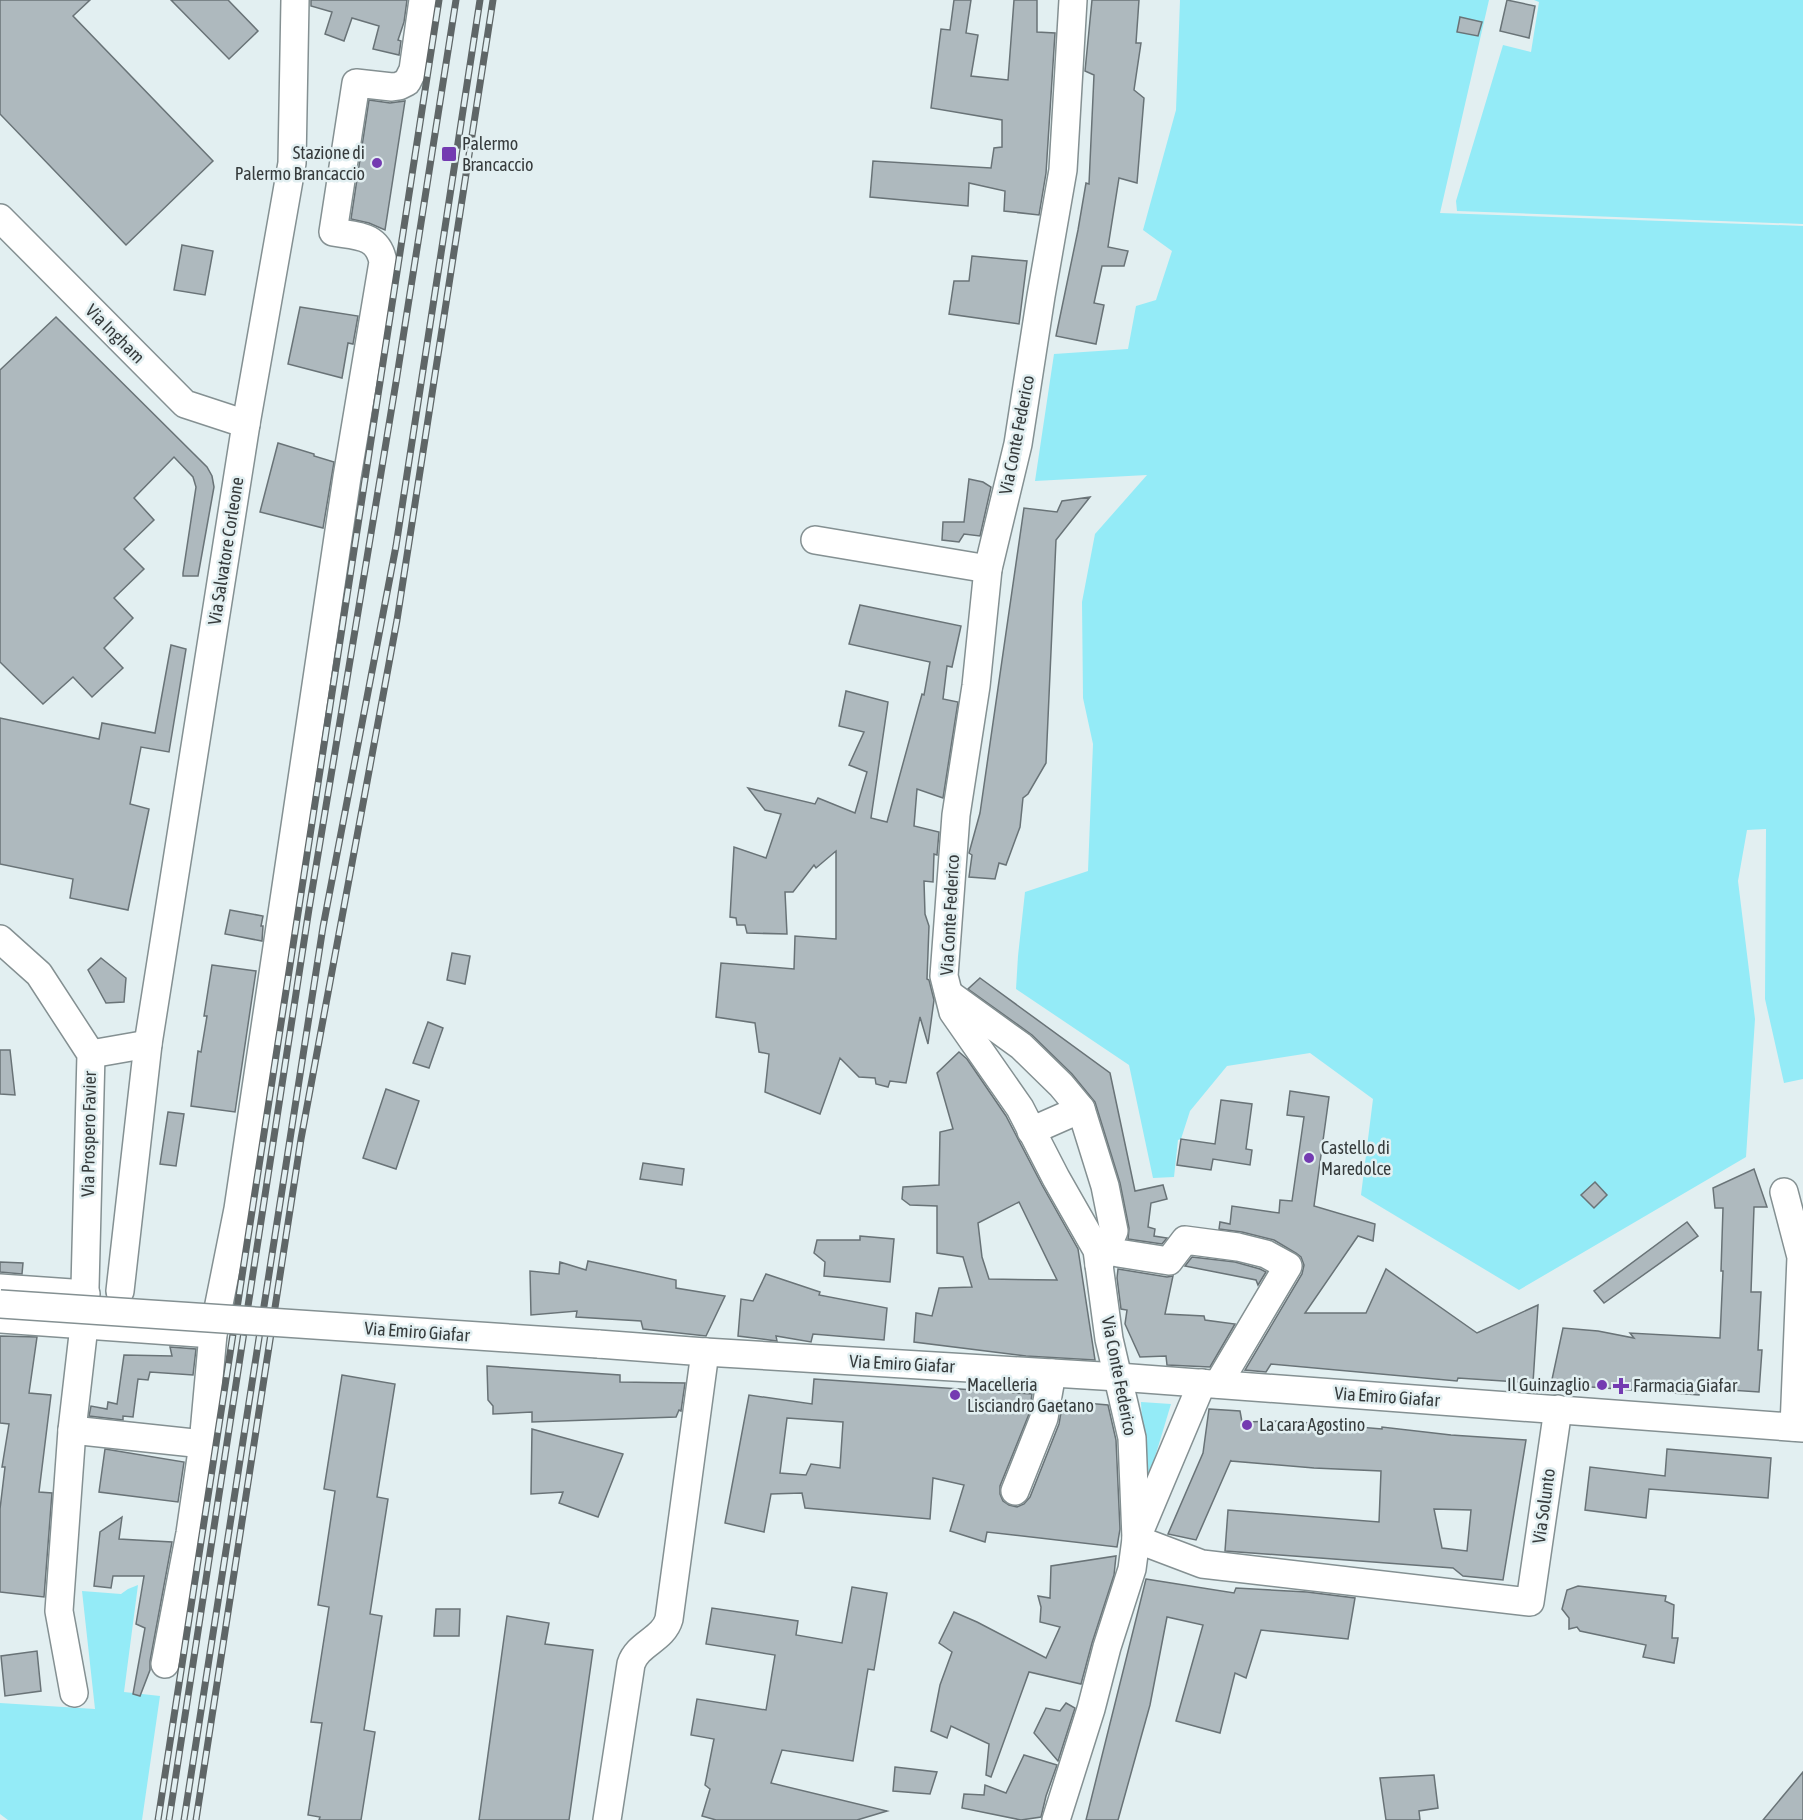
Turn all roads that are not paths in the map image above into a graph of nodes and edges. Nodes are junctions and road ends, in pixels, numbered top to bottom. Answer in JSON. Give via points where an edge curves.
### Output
{"nodes":[{"id":1,"x":295,"y":0,"type":"edge"},
{"id":2,"x":423,"y":0,"type":"edge"},
{"id":3,"x":1073,"y":0,"type":"edge"},
{"id":4,"x":0,"y":218,"type":"edge"},
{"id":5,"x":246,"y":424,"type":"junction"},
{"id":6,"x":815,"y":540,"type":"dead end"},
{"id":7,"x":988,"y":569,"type":"junction"},
{"id":8,"x":0,"y":939,"type":"edge"},
{"id":9,"x":949,"y":994,"type":"junction"},
{"id":10,"x":148,"y":1044,"type":"junction"},
{"id":11,"x":91,"y":1054,"type":"junction"},
{"id":12,"x":1081,"y":1109,"type":"junction"},
{"id":13,"x":1031,"y":1131,"type":"junction"},
{"id":14,"x":1784,"y":1192,"type":"dead end"},
{"id":15,"x":1104,"y":1256,"type":"junction"},
{"id":16,"x":0,"y":1288,"type":"edge"},
{"id":17,"x":120,"y":1291,"type":"dead end"},
{"id":18,"x":86,"y":1294,"type":"junction"},
{"id":19,"x":0,"y":1304,"type":"edge"},
{"id":20,"x":0,"y":1319,"type":"edge"},
{"id":21,"x":84,"y":1326,"type":"junction"},
{"id":22,"x":213,"y":1334,"type":"junction"},
{"id":23,"x":705,"y":1352,"type":"junction"},
{"id":24,"x":1052,"y":1373,"type":"junction"},
{"id":25,"x":1118,"y":1377,"type":"junction"},
{"id":26,"x":1210,"y":1383,"type":"junction"},
{"id":27,"x":1558,"y":1409,"type":"junction"},
{"id":28,"x":1798,"y":1428,"type":"edge"},
{"id":29,"x":72,"y":1430,"type":"junction"},
{"id":30,"x":203,"y":1444,"type":"junction"},
{"id":31,"x":1015,"y":1491,"type":"dead end"},
{"id":32,"x":1136,"y":1539,"type":"junction"},
{"id":33,"x":165,"y":1664,"type":"dead end"},
{"id":34,"x":74,"y":1693,"type":"dead end"},
{"id":35,"x":607,"y":1820,"type":"edge"},
{"id":36,"x":1056,"y":1820,"type":"edge"}],
"edges":[{"from":1,"to":5,"type":"street","name":"Via Salvatore Corleone","via":[[292,163]]},
{"from":2,"to":22,"type":"street","via":[[413,70],[407,82],[392,87],[356,83],[333,232],[368,239],[379,249],[383,262],[238,1209]]},
{"from":3,"to":7,"type":"street","name":"Via Conte Federico","via":[[1064,170],[1018,444]]},
{"from":4,"to":5,"type":"street","name":"Via Ingham","via":[[186,404]]},
{"from":5,"to":10,"type":"street","name":"Via Salvatore Corleone"},
{"from":6,"to":7,"type":"street"},
{"from":7,"to":9,"type":"street","name":"Via Conte Federico","via":[[976,686],[956,816],[944,976]]},
{"from":8,"to":11,"type":"street","name":"Via Prospero Favier","via":[[39,975]]},
{"from":9,"to":12,"type":"street","via":[[1021,1046]]},
{"from":9,"to":13,"type":"street","name":"Via Conte Federico","via":[[953,1012],[1020,1108]]},
{"from":10,"to":11,"type":"street"},
{"from":10,"to":17,"type":"street","name":"Via Salvatore Corleone"},
{"from":11,"to":18,"type":"street","name":"Via Prospero Favier"},
{"from":12,"to":13,"type":"street"},
{"from":12,"to":15,"type":"street","via":[[1105,1186],[1114,1231]]},
{"from":13,"to":15,"type":"street","name":"Via Conte Federico","via":[[1097,1250]]},
{"from":14,"to":28,"type":"street","via":[[1801,1257]]},
{"from":15,"to":25,"type":"street","name":"Via Conte Federico","via":[[1109,1339]]},
{"from":15,"to":26,"type":"street","via":[[1118,1253],[1169,1262],[1185,1240],[1266,1254],[1288,1266]]},
{"from":16,"to":18,"type":"street"},
{"from":18,"to":21,"type":"street","name":"Via Prospero Favier"},
{"from":19,"to":23,"type":"street","name":"Via Emiro Giafar","bridge":true},
{"from":20,"to":21,"type":"street"},
{"from":21,"to":22,"type":"street"},
{"from":21,"to":29,"type":"street","name":"Via Prospero Favier"},
{"from":22,"to":30,"type":"street"},
{"from":23,"to":24,"type":"street","name":"Via Emiro Giafar"},
{"from":23,"to":35,"type":"street","via":[[669,1619],[664,1631],[638,1651],[631,1664]]},
{"from":24,"to":25,"type":"street","name":"Via Emiro Giafar"},
{"from":24,"to":31,"type":"street","via":[[1044,1418]]},
{"from":25,"to":26,"type":"street","name":"Via Emiro Giafar"},
{"from":25,"to":32,"type":"street","name":"Via Conte Federico","via":[[1132,1438]]},
{"from":26,"to":27,"type":"street","name":"Via Emiro Giafar"},
{"from":26,"to":32,"type":"street"},
{"from":27,"to":28,"type":"street","name":"Via Emiro Giafar"},
{"from":27,"to":32,"type":"street","name":"Via Solunto","via":[[1530,1602],[1202,1564]]},
{"from":29,"to":30,"type":"street"},
{"from":29,"to":34,"type":"street","name":"Via Prospero Favier","via":[[58,1611]]},
{"from":30,"to":33,"type":"street"},
{"from":32,"to":36,"type":"street","name":"Via Conte Federico","via":[[1132,1569]]}]}
